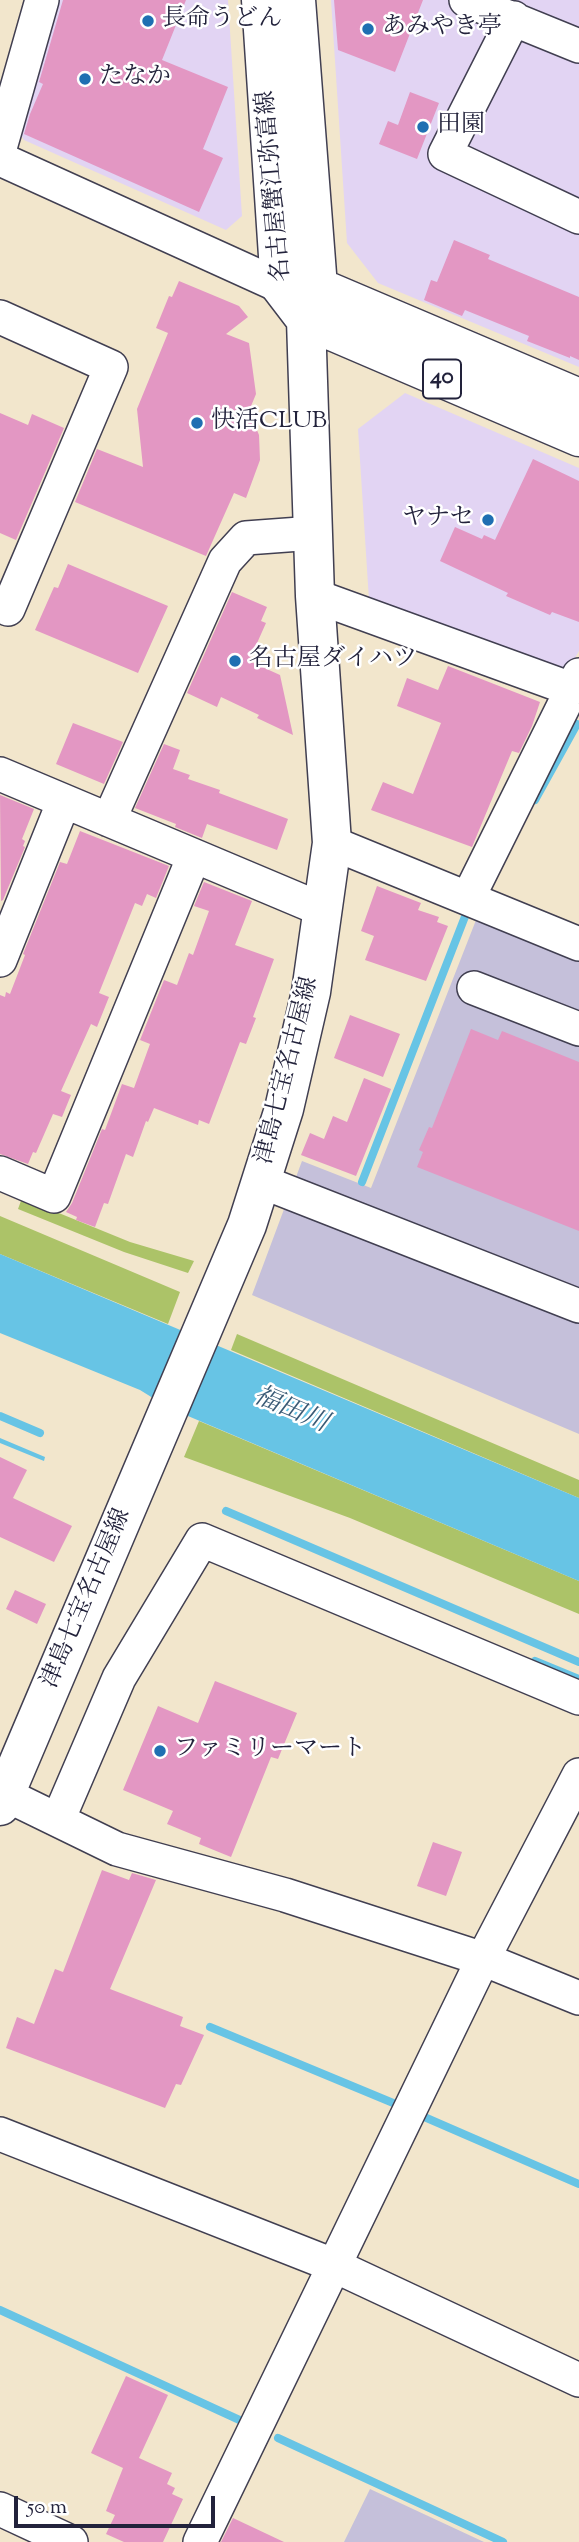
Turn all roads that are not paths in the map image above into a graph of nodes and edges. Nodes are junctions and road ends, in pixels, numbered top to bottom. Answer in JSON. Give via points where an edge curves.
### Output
{"nodes":[{"id":1,"x":42,"y":0,"type":"edge"},
{"id":2,"x":261,"y":0,"type":"edge"},
{"id":3,"x":296,"y":0,"type":"edge"},
{"id":4,"x":466,"y":0,"type":"edge"},
{"id":5,"x":514,"y":18,"type":"junction"},
{"id":6,"x":579,"y":46,"type":"edge"},
{"id":7,"x":0,"y":148,"type":"edge"},
{"id":8,"x":0,"y":159,"type":"edge"},
{"id":9,"x":579,"y":217,"type":"edge"},
{"id":10,"x":280,"y":286,"type":"junction"},
{"id":11,"x":312,"y":304,"type":"junction"},
{"id":12,"x":0,"y":317,"type":"edge"},
{"id":13,"x":579,"y":398,"type":"edge"},
{"id":14,"x":579,"y":437,"type":"edge"},
{"id":15,"x":314,"y":533,"type":"junction"},
{"id":16,"x":315,"y":596,"type":"junction"},
{"id":17,"x":0,"y":605,"type":"edge"},
{"id":18,"x":575,"y":682,"type":"edge"},
{"id":19,"x":0,"y":774,"type":"edge"},
{"id":20,"x":64,"y":801,"type":"junction"},
{"id":21,"x":109,"y":820,"type":"junction"},
{"id":22,"x":332,"y":843,"type":"junction"},
{"id":23,"x":194,"y":856,"type":"junction"},
{"id":24,"x":468,"y":898,"type":"junction"},
{"id":25,"x":323,"y":910,"type":"junction"},
{"id":26,"x":579,"y":944,"type":"edge"},
{"id":27,"x":0,"y":960,"type":"edge"},
{"id":28,"x":474,"y":988,"type":"dead end"},
{"id":29,"x":579,"y":1029,"type":"edge"},
{"id":30,"x":0,"y":1172,"type":"edge"},
{"id":31,"x":261,"y":1181,"type":"junction"},
{"id":32,"x":579,"y":1306,"type":"edge"},
{"id":33,"x":579,"y":1698,"type":"edge"},
{"id":34,"x":579,"y":1775,"type":"edge"},
{"id":35,"x":2,"y":1797,"type":"edge"},
{"id":36,"x":58,"y":1820,"type":"junction"},
{"id":37,"x":483,"y":1959,"type":"junction"},
{"id":38,"x":579,"y":1998,"type":"edge"},
{"id":39,"x":0,"y":2134,"type":"edge"},
{"id":40,"x":333,"y":2265,"type":"junction"},
{"id":41,"x":579,"y":2379,"type":"edge"},
{"id":42,"x":0,"y":2509,"type":"edge"},
{"id":43,"x":71,"y":2542,"type":"edge"},
{"id":44,"x":200,"y":2542,"type":"edge"}],
"edges":[{"from":1,"to":7,"type":"street"},
{"from":2,"to":10,"type":"main road","name":"名古屋蟹江弥富線"},
{"from":3,"to":11,"type":"main road","name":"名古屋蟹江弥富線"},
{"from":4,"to":5,"type":"street"},
{"from":5,"to":6,"type":"street"},
{"from":5,"to":9,"type":"street","via":[[445,154]]},
{"from":8,"to":10,"type":"street"},
{"from":10,"to":11,"type":"main road","name":"名古屋蟹江弥富線","number":"40"},
{"from":11,"to":13,"type":"main road","name":"名古屋蟹江弥富線","number":"40"},
{"from":11,"to":14,"type":"main road","name":"名古屋蟹江弥富線","number":"40"},
{"from":11,"to":15,"type":"main road","name":"津島七宝名古屋線"},
{"from":12,"to":17,"type":"street","via":[[111,367],[8,609]]},
{"from":15,"to":16,"type":"main road","name":"津島七宝名古屋線"},
{"from":15,"to":21,"type":"street","via":[[246,538],[225,561]]},
{"from":16,"to":18,"type":"street"},
{"from":16,"to":22,"type":"main road","name":"津島七宝名古屋線"},
{"from":18,"to":24,"type":"street"},
{"from":19,"to":20,"type":"street"},
{"from":20,"to":21,"type":"street"},
{"from":20,"to":27,"type":"street"},
{"from":21,"to":23,"type":"street"},
{"from":22,"to":24,"type":"street"},
{"from":22,"to":25,"type":"main road","name":"津島七宝名古屋線"},
{"from":23,"to":25,"type":"street"},
{"from":23,"to":30,"type":"street","via":[[54,1196]]},
{"from":24,"to":26,"type":"street"},
{"from":25,"to":31,"type":"main road","name":"津島七宝名古屋線","via":[[311,992],[284,1109]]},
{"from":28,"to":29,"type":"street"},
{"from":31,"to":32,"type":"street"},
{"from":31,"to":35,"type":"main road","name":"津島七宝名古屋線","via":[[205,1327]]},
{"from":33,"to":36,"type":"street","via":[[202,1540],[119,1678]]},
{"from":34,"to":37,"type":"street"},
{"from":35,"to":36,"type":"street"},
{"from":36,"to":37,"type":"street","via":[[117,1849],[285,1895]]},
{"from":37,"to":38,"type":"street"},
{"from":37,"to":40,"type":"street"},
{"from":39,"to":40,"type":"street"},
{"from":40,"to":41,"type":"street"},
{"from":40,"to":44,"type":"street"},
{"from":42,"to":43,"type":"street"}]}
